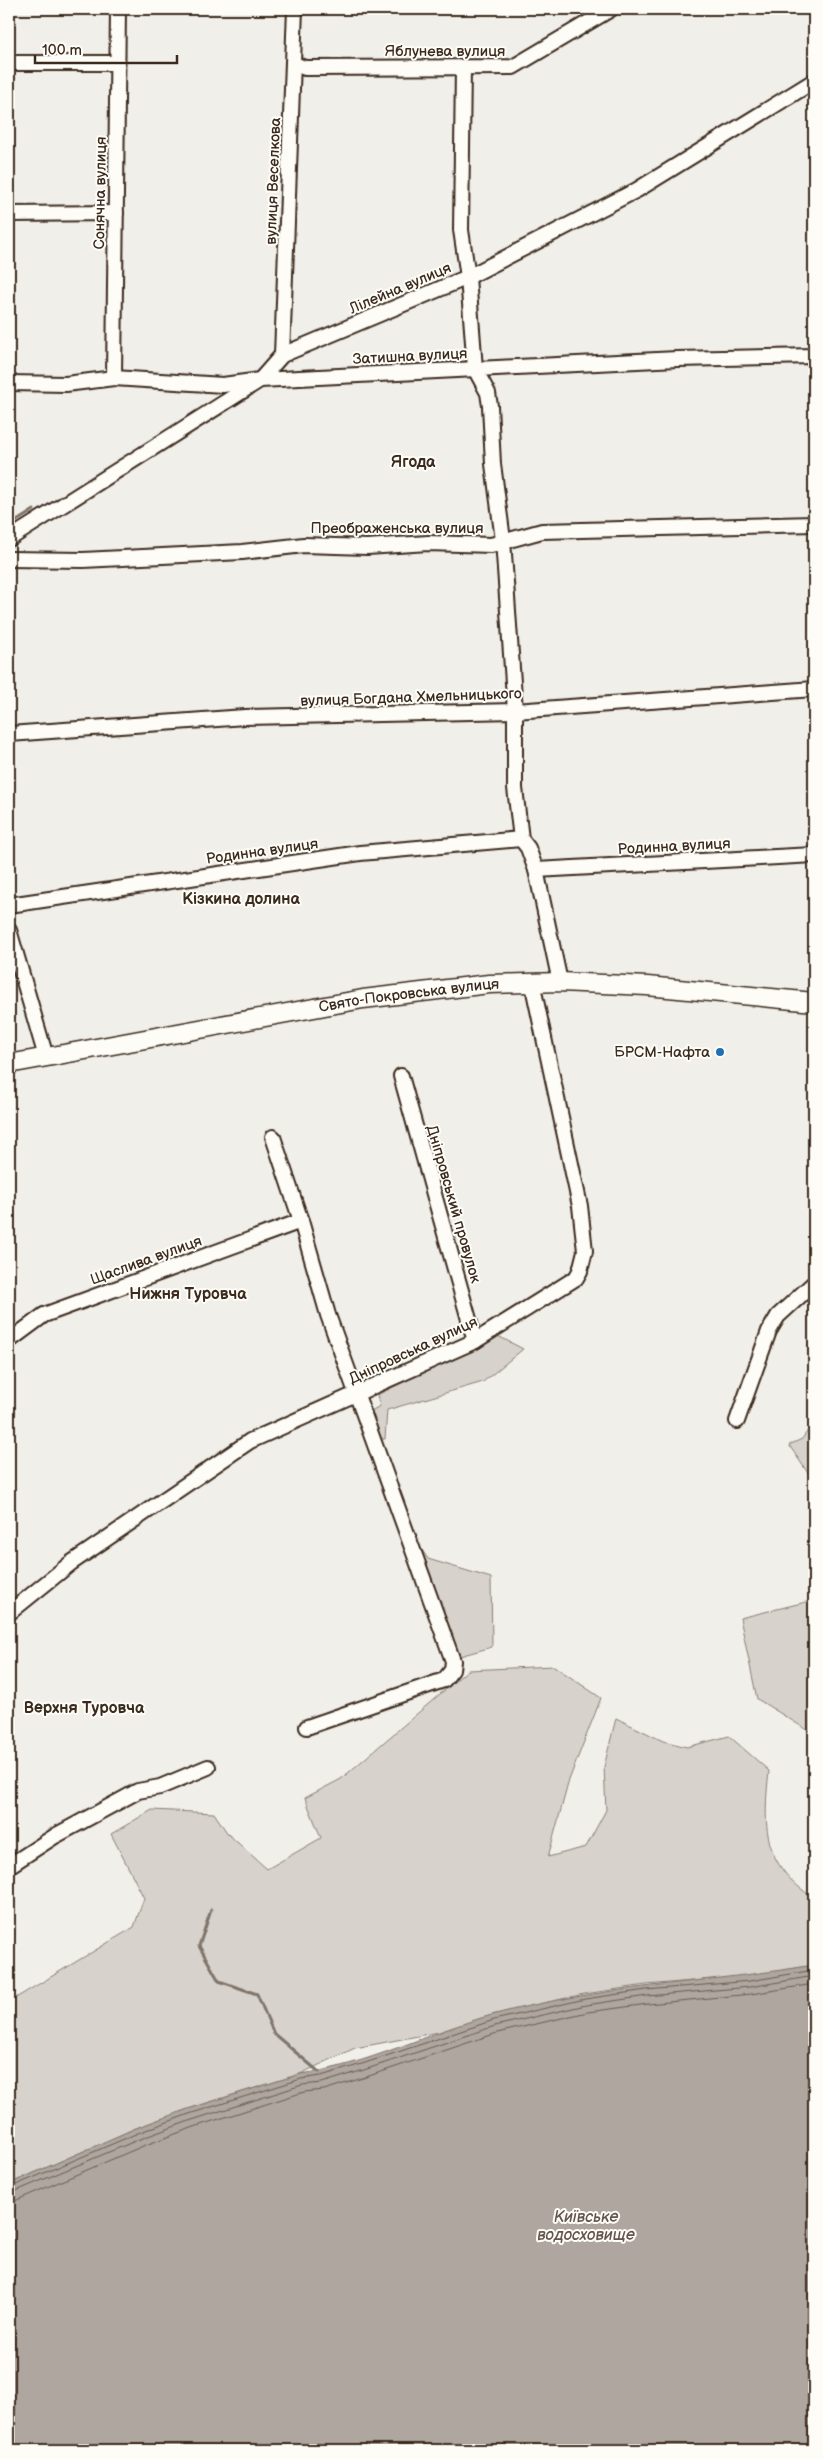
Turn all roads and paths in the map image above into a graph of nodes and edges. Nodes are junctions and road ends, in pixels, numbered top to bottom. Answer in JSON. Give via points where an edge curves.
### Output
{"nodes":[{"id":1,"x":118,"y":9,"type":"edge"},
{"id":2,"x":295,"y":9,"type":"edge"},
{"id":3,"x":611,"y":9,"type":"edge"},
{"id":4,"x":9,"y":63,"type":"edge"},
{"id":5,"x":117,"y":63,"type":"junction"},
{"id":6,"x":294,"y":64,"type":"junction"},
{"id":7,"x":463,"y":67,"type":"junction"},
{"id":8,"x":814,"y":82,"type":"edge"},
{"id":9,"x":116,"y":213,"type":"junction"},
{"id":10,"x":9,"y":214,"type":"edge"},
{"id":11,"x":468,"y":277,"type":"junction"},
{"id":12,"x":282,"y":355,"type":"junction"},
{"id":13,"x":814,"y":356,"type":"edge"},
{"id":14,"x":475,"y":369,"type":"junction"},
{"id":15,"x":114,"y":378,"type":"junction"},
{"id":16,"x":260,"y":380,"type":"junction"},
{"id":17,"x":9,"y":383,"type":"edge"},
{"id":18,"x":814,"y":524,"type":"edge"},
{"id":19,"x":9,"y":538,"type":"edge"},
{"id":20,"x":503,"y":540,"type":"junction"},
{"id":21,"x":9,"y":559,"type":"edge"},
{"id":22,"x":814,"y":688,"type":"edge"},
{"id":23,"x":515,"y":711,"type":"junction"},
{"id":24,"x":9,"y":734,"type":"edge"},
{"id":25,"x":521,"y":839,"type":"junction"},
{"id":26,"x":814,"y":855,"type":"edge"},
{"id":27,"x":536,"y":870,"type":"junction"},
{"id":28,"x":9,"y":905,"type":"edge"},
{"id":29,"x":9,"y":930,"type":"edge"},
{"id":30,"x":532,"y":982,"type":"junction"},
{"id":31,"x":560,"y":982,"type":"junction"},
{"id":32,"x":814,"y":1002,"type":"edge"},
{"id":33,"x":46,"y":1057,"type":"junction"},
{"id":34,"x":9,"y":1064,"type":"edge"},
{"id":35,"x":401,"y":1076,"type":"dead end"},
{"id":36,"x":272,"y":1137,"type":"dead end"},
{"id":37,"x":301,"y":1221,"type":"junction"},
{"id":38,"x":814,"y":1283,"type":"edge"},
{"id":39,"x":9,"y":1341,"type":"edge"},
{"id":40,"x":475,"y":1341,"type":"junction"},
{"id":41,"x":356,"y":1395,"type":"junction"},
{"id":42,"x":737,"y":1421,"type":"dead end"},
{"id":43,"x":9,"y":1613,"type":"edge"},
{"id":44,"x":307,"y":1727,"type":"dead end"},
{"id":45,"x":208,"y":1767,"type":"dead end"},
{"id":46,"x":9,"y":1865,"type":"edge"}],
"edges":[{"from":1,"to":5,"type":"street","name":"Сонячна вулиця"},
{"from":2,"to":6,"type":"street","name":"вулиця Веселкова"},
{"from":3,"to":7,"type":"street","name":"Яблунева вулиця","via":[[513,67]]},
{"from":4,"to":5,"type":"street"},
{"from":5,"to":9,"type":"street","name":"Сонячна вулиця"},
{"from":6,"to":7,"type":"street","name":"Яблунева вулиця","via":[[305,68]]},
{"from":6,"to":12,"type":"street","name":"вулиця Веселкова"},
{"from":7,"to":11,"type":"street","via":[[461,230]]},
{"from":8,"to":11,"type":"street","name":"Лілейна вулиця","via":[[637,190]]},
{"from":9,"to":10,"type":"street"},
{"from":9,"to":15,"type":"street","name":"Сонячна вулиця"},
{"from":11,"to":12,"type":"street","name":"Лілейна вулиця"},
{"from":11,"to":14,"type":"street"},
{"from":12,"to":16,"type":"street","name":"Лілейна вулиця"},
{"from":13,"to":14,"type":"street","name":"Затишна вулиця"},
{"from":14,"to":16,"type":"street","name":"Затишна вулиця"},
{"from":14,"to":20,"type":"street","via":[[488,393]]},
{"from":15,"to":16,"type":"street","name":"Затишна вулиця","via":[[223,384]]},
{"from":15,"to":17,"type":"street","name":"Затишна вулиця","via":[[66,384]]},
{"from":16,"to":19,"type":"street","name":"Лілейна вулиця"},
{"from":18,"to":20,"type":"street","name":"Преображенська вулиця","via":[[542,531]]},
{"from":20,"to":21,"type":"street","name":"Преображенська вулиця","via":[[491,545],[428,543],[367,547],[304,544],[242,552],[83,560]]},
{"from":20,"to":23,"type":"street"},
{"from":22,"to":23,"type":"street","name":"вулиця Богдана Хмельницького"},
{"from":23,"to":24,"type":"street","name":"вулиця Богдана Хмельницького","via":[[245,717]]},
{"from":23,"to":25,"type":"street","via":[[515,788]]},
{"from":25,"to":27,"type":"street"},
{"from":25,"to":28,"type":"street","name":"Родинна вулиця","via":[[360,854]]},
{"from":26,"to":27,"type":"street","name":"Родинна вулиця"},
{"from":27,"to":31,"type":"street"},
{"from":29,"to":33,"type":"street"},
{"from":30,"to":31,"type":"main road","name":"Свято-Покровська вулиця"},
{"from":30,"to":33,"type":"main road","name":"Свято-Покровська вулиця","via":[[363,999]]},
{"from":30,"to":40,"type":"street","name":"Дніпровська вулиця","via":[[569,1148],[585,1251],[580,1271],[571,1282]]},
{"from":31,"to":32,"type":"main road","name":"Свято-Покровська вулиця","via":[[647,986]]},
{"from":33,"to":34,"type":"main road","name":"Свято-Покровська вулиця"},
{"from":35,"to":40,"type":"street","name":"Дніпровський провулок"},
{"from":36,"to":37,"type":"street"},
{"from":37,"to":39,"type":"street","name":"Щаслива вулиця","via":[[44,1315]]},
{"from":37,"to":41,"type":"street","via":[[328,1315]]},
{"from":38,"to":42,"type":"street","via":[[778,1316],[769,1331]]},
{"from":40,"to":41,"type":"street","name":"Дніпровська вулиця"},
{"from":41,"to":43,"type":"street","name":"Дніпровська вулиця","via":[[303,1415],[250,1441],[71,1563]]},
{"from":41,"to":44,"type":"street","via":[[453,1661],[452,1670],[444,1680]]},
{"from":45,"to":46,"type":"street","via":[[138,1791]]}]}
